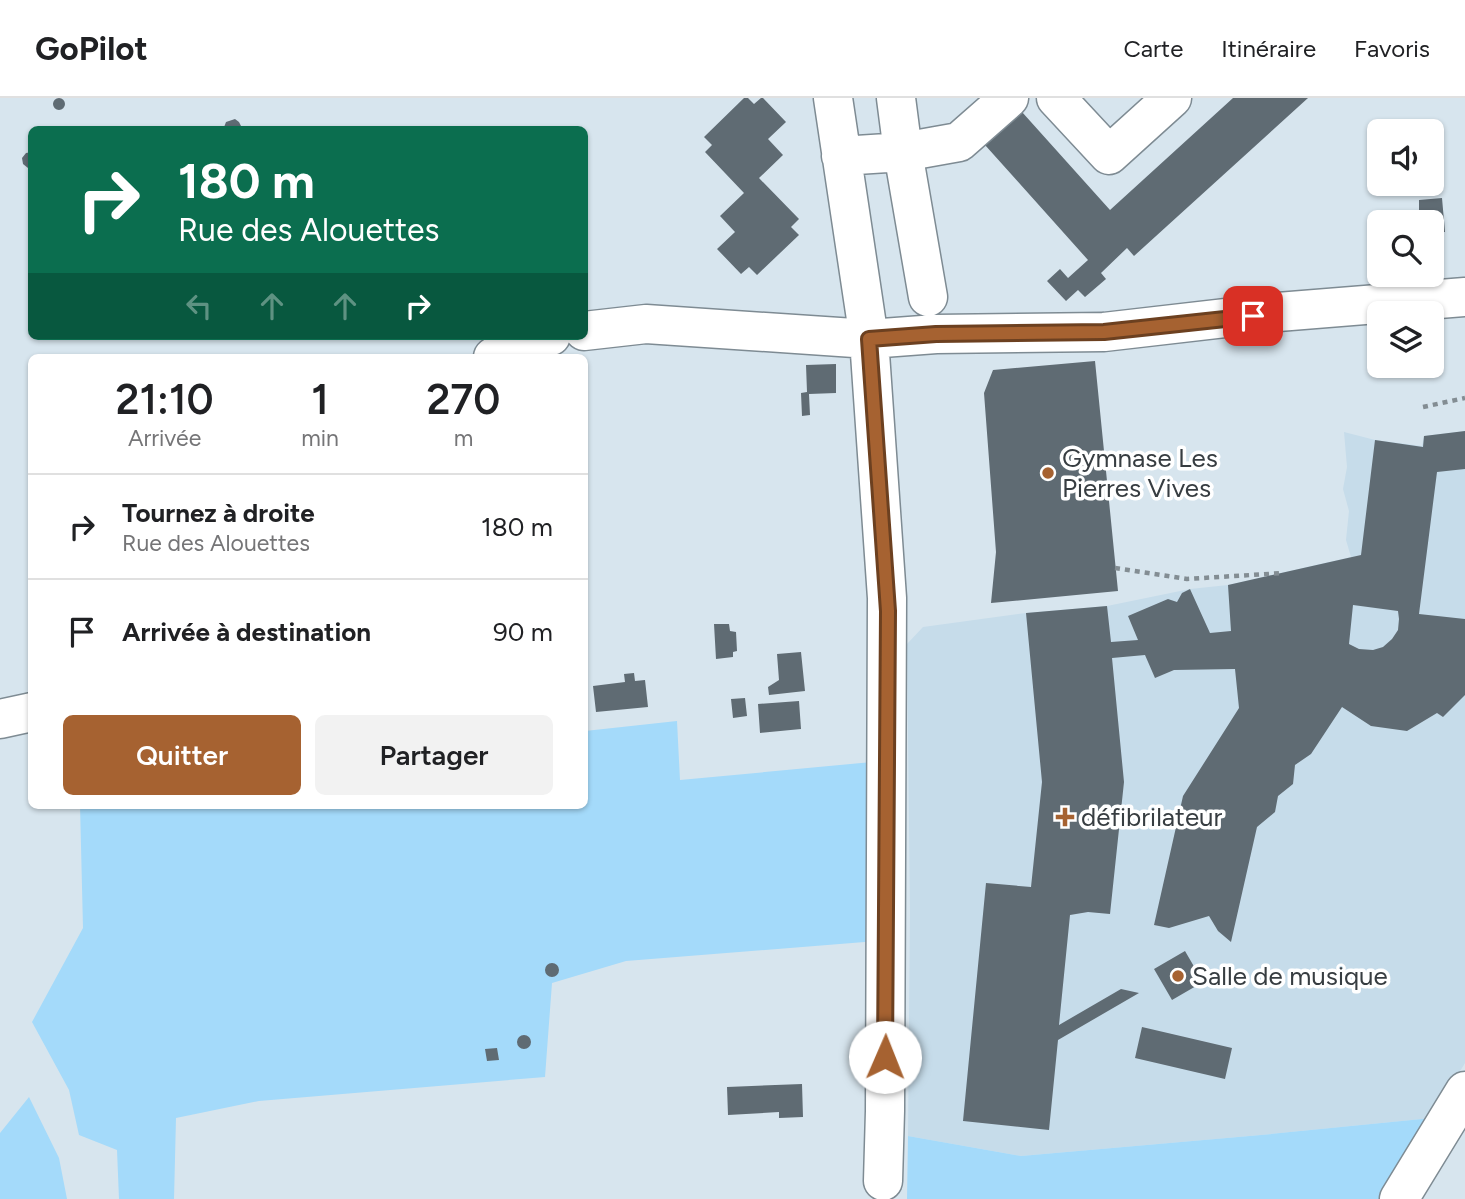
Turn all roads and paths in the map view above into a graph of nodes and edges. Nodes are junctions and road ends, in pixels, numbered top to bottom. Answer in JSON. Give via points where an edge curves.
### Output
{"nodes":[{"id":1,"x":833,"y":98,"type":"edge"},
{"id":2,"x":896,"y":98,"type":"edge"},
{"id":3,"x":1009,"y":98,"type":"edge"},
{"id":4,"x":1056,"y":98,"type":"edge"},
{"id":5,"x":1172,"y":98,"type":"edge"},
{"id":6,"x":903,"y":152,"type":"junction"},
{"id":7,"x":841,"y":156,"type":"junction"},
{"id":8,"x":928,"y":297,"type":"dead end"},
{"id":9,"x":1465,"y":297,"type":"edge"},
{"id":10,"x":588,"y":331,"type":"edge"},
{"id":11,"x":869,"y":339,"type":"junction"},
{"id":12,"x":535,"y":340,"type":"edge"},
{"id":13,"x":498,"y":354,"type":"edge"},
{"id":14,"x":1465,"y":398,"type":"edge"},
{"id":15,"x":1423,"y":407,"type":"dead end"},
{"id":16,"x":1115,"y":568,"type":"dead end"},
{"id":17,"x":1283,"y":573,"type":"dead end"},
{"id":18,"x":28,"y":713,"type":"edge"},
{"id":19,"x":0,"y":719,"type":"edge"},
{"id":20,"x":1465,"y":1091,"type":"edge"},
{"id":21,"x":883,"y":1181,"type":"dead end"},
{"id":22,"x":1399,"y":1199,"type":"edge"}],
"edges":[{"from":1,"to":7,"type":"street"},
{"from":2,"to":6,"type":"street"},
{"from":3,"to":6,"type":"street","via":[[959,142]]},
{"from":4,"to":5,"type":"street","via":[[1109,155]]},
{"from":6,"to":7,"type":"street"},
{"from":6,"to":8,"type":"street"},
{"from":7,"to":11,"type":"street"},
{"from":9,"to":11,"type":"street","via":[[1104,332]]},
{"from":10,"to":11,"type":"street","via":[[646,324]]},
{"from":11,"to":21,"type":"street","via":[[888,629]]},
{"from":12,"to":13,"type":"street"},
{"from":14,"to":15,"type":"path"},
{"from":16,"to":17,"type":"path","via":[[1187,579]]},
{"from":18,"to":19,"type":"street"},
{"from":20,"to":22,"type":"street"}]}
